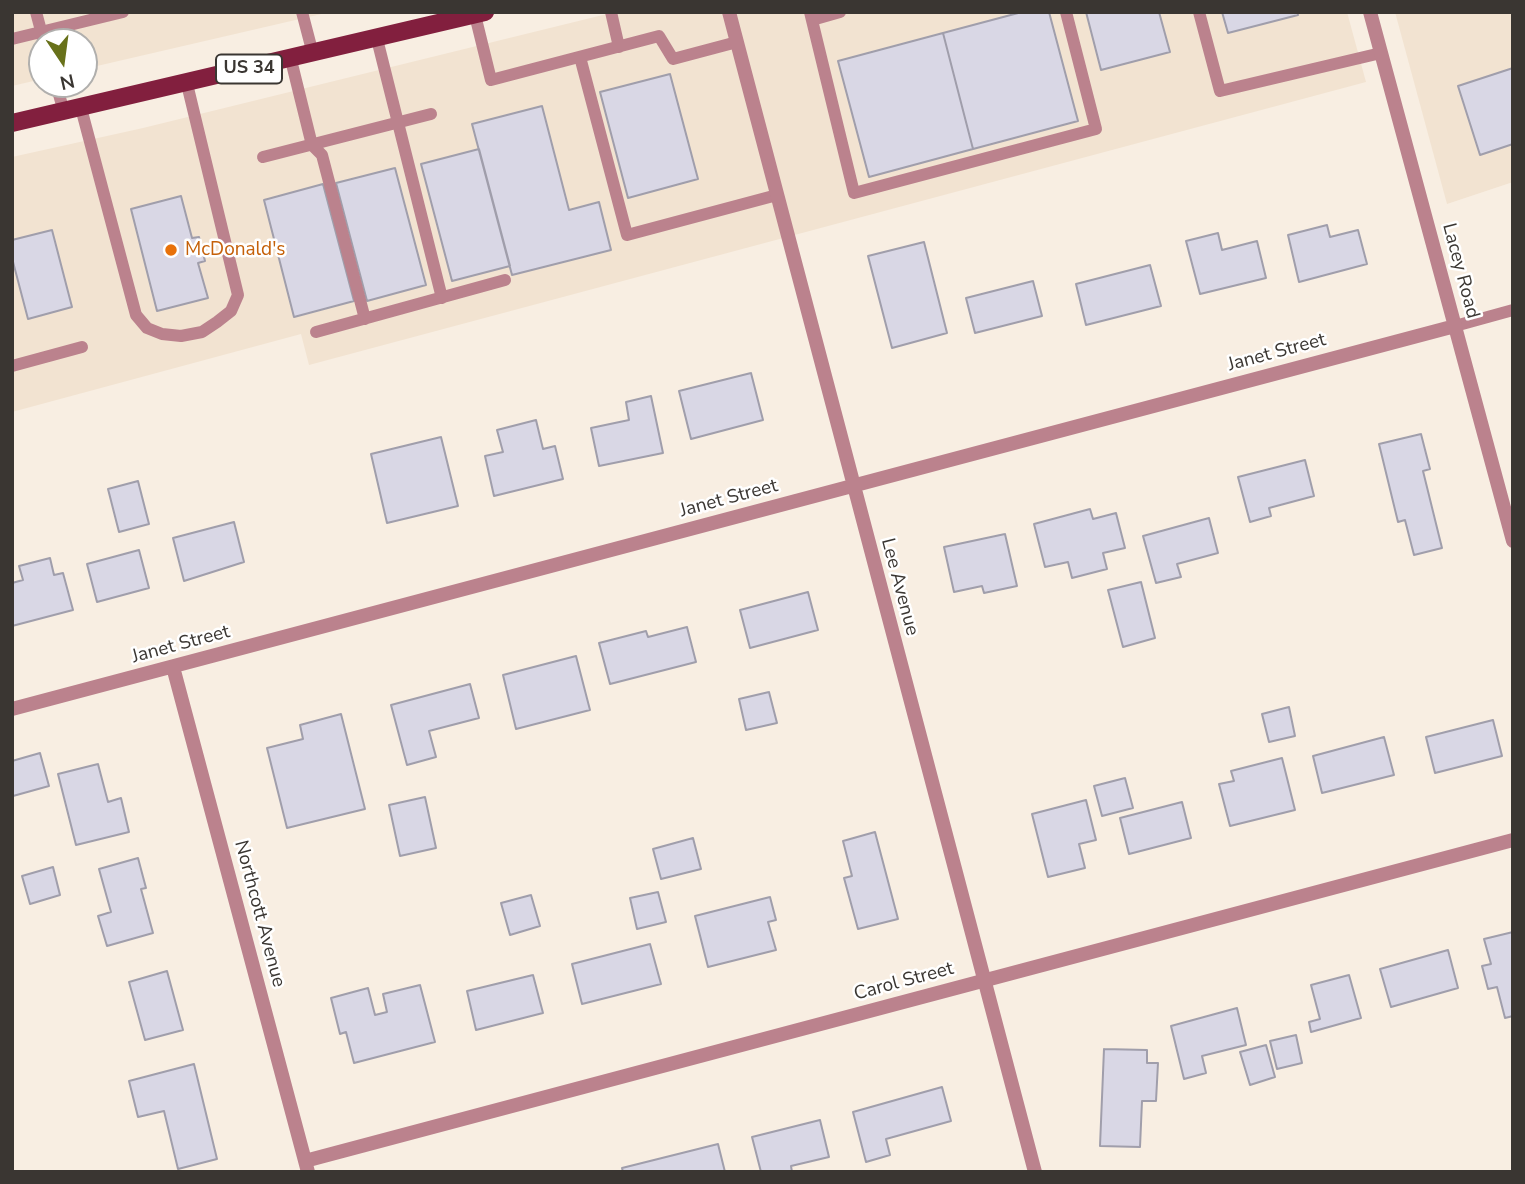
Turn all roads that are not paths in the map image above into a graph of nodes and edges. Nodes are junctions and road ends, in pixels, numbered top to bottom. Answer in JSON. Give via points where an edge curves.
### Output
{"nodes":[{"id":1,"x":123,"y":12,"type":"edge"},
{"id":2,"x":302,"y":12,"type":"edge"},
{"id":3,"x":611,"y":12,"type":"edge"},
{"id":4,"x":729,"y":12,"type":"edge"},
{"id":5,"x":840,"y":12,"type":"edge"},
{"id":6,"x":1066,"y":12,"type":"edge"},
{"id":7,"x":1199,"y":12,"type":"edge"},
{"id":8,"x":1370,"y":12,"type":"edge"},
{"id":9,"x":480,"y":14,"type":"edge"},
{"id":10,"x":811,"y":16,"type":"edge"},
{"id":11,"x":432,"y":19,"type":"edge"},
{"id":12,"x":72,"y":28,"type":"edge"},
{"id":13,"x":377,"y":39,"type":"junction"},
{"id":14,"x":737,"y":41,"type":"junction"},
{"id":15,"x":619,"y":47,"type":"junction"},
{"id":16,"x":1381,"y":53,"type":"junction"},
{"id":17,"x":313,"y":54,"type":"junction"},
{"id":18,"x":580,"y":57,"type":"junction"},
{"id":19,"x":291,"y":60,"type":"junction"},
{"id":20,"x":187,"y":83,"type":"junction"},
{"id":21,"x":65,"y":98,"type":"edge"},
{"id":22,"x":72,"y":110,"type":"junction"},
{"id":23,"x":432,"y":114,"type":"dead end"},
{"id":24,"x":12,"y":123,"type":"edge"},
{"id":25,"x":398,"y":123,"type":"junction"},
{"id":26,"x":312,"y":145,"type":"junction"},
{"id":27,"x":263,"y":157,"type":"dead end"},
{"id":28,"x":777,"y":195,"type":"junction"},
{"id":29,"x":505,"y":280,"type":"dead end"},
{"id":30,"x":442,"y":298,"type":"junction"},
{"id":31,"x":1513,"y":310,"type":"edge"},
{"id":32,"x":365,"y":319,"type":"junction"},
{"id":33,"x":1455,"y":326,"type":"junction"},
{"id":34,"x":316,"y":332,"type":"dead end"},
{"id":35,"x":82,"y":347,"type":"dead end"},
{"id":36,"x":12,"y":366,"type":"edge"},
{"id":37,"x":852,"y":486,"type":"junction"},
{"id":38,"x":1513,"y":541,"type":"edge"},
{"id":39,"x":173,"y":667,"type":"junction"},
{"id":40,"x":12,"y":709,"type":"edge"},
{"id":41,"x":1513,"y":840,"type":"edge"},
{"id":42,"x":984,"y":981,"type":"junction"},
{"id":43,"x":306,"y":1167,"type":"edge"},
{"id":44,"x":1035,"y":1172,"type":"edge"}],
"edges":[{"from":1,"to":12,"type":"lane"},
{"from":2,"to":17,"type":"lane"},
{"from":3,"to":15,"type":"lane"},
{"from":4,"to":14,"type":"street","name":"Lee Avenue"},
{"from":5,"to":10,"type":"lane"},
{"from":6,"to":10,"type":"lane","via":[[1096,129],[855,193]]},
{"from":7,"to":16,"type":"lane","via":[[1220,91]]},
{"from":8,"to":16,"type":"street","name":"Lacey Road"},
{"from":9,"to":11,"type":"main road","number":"US 34"},
{"from":9,"to":18,"type":"lane","via":[[492,80]]},
{"from":11,"to":13,"type":"main road","number":"US 34"},
{"from":13,"to":17,"type":"main road","number":"US 34"},
{"from":13,"to":25,"type":"lane"},
{"from":14,"to":15,"type":"lane","via":[[673,59],[659,36]]},
{"from":14,"to":28,"type":"street","name":"Lee Avenue"},
{"from":15,"to":18,"type":"lane"},
{"from":16,"to":33,"type":"street","name":"Lacey Road"},
{"from":17,"to":19,"type":"main road","number":"US 34"},
{"from":18,"to":28,"type":"lane","via":[[627,235]]},
{"from":19,"to":20,"type":"main road","number":"US 34"},
{"from":19,"to":26,"type":"lane"},
{"from":20,"to":22,"type":"main road","number":"US 34"},
{"from":20,"to":22,"type":"lane","via":[[238,295],[231,312],[202,331],[181,336],[147,328],[136,315]]},
{"from":21,"to":22,"type":"lane"},
{"from":22,"to":24,"type":"main road","number":"US 34"},
{"from":23,"to":25,"type":"lane"},
{"from":25,"to":26,"type":"lane"},
{"from":25,"to":30,"type":"lane"},
{"from":26,"to":27,"type":"lane"},
{"from":26,"to":32,"type":"lane","via":[[322,155]]},
{"from":28,"to":37,"type":"street","name":"Lee Avenue"},
{"from":29,"to":30,"type":"lane"},
{"from":30,"to":32,"type":"lane"},
{"from":31,"to":33,"type":"lane"},
{"from":32,"to":34,"type":"lane"},
{"from":33,"to":37,"type":"street","name":"Janet Street"},
{"from":33,"to":38,"type":"street","name":"Lacey Road"},
{"from":35,"to":36,"type":"lane"},
{"from":37,"to":39,"type":"street","name":"Janet Street"},
{"from":37,"to":42,"type":"street","name":"Lee Avenue"},
{"from":39,"to":40,"type":"street","name":"Janet Street"},
{"from":39,"to":43,"type":"street","name":"Northcott Avenue"},
{"from":41,"to":42,"type":"street","name":"Carol Street"},
{"from":42,"to":43,"type":"street","name":"Carol Street"},
{"from":42,"to":44,"type":"street","name":"Lee Avenue"}]}
